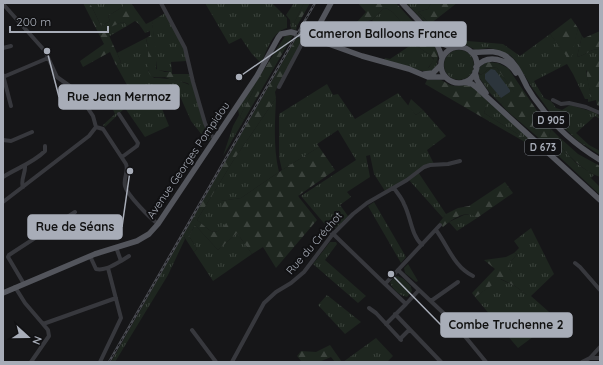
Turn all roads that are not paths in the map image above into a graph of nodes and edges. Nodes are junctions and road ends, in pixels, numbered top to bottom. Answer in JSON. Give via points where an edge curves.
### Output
{"nodes":[{"id":1,"x":161,"y":3,"type":"edge"},
{"id":2,"x":331,"y":3,"type":"edge"},
{"id":3,"x":402,"y":3,"type":"edge"},
{"id":4,"x":4,"y":4,"type":"edge"},
{"id":5,"x":428,"y":32,"type":"junction"},
{"id":6,"x":309,"y":37,"type":"junction"},
{"id":7,"x":11,"y":46,"type":"dead end"},
{"id":8,"x":3,"y":48,"type":"edge"},
{"id":9,"x":453,"y":48,"type":"junction"},
{"id":10,"x":471,"y":52,"type":"junction"},
{"id":11,"x":48,"y":58,"type":"junction"},
{"id":12,"x":442,"y":58,"type":"junction"},
{"id":13,"x":441,"y":65,"type":"junction"},
{"id":14,"x":476,"y":70,"type":"junction"},
{"id":15,"x":418,"y":72,"type":"junction"},
{"id":16,"x":3,"y":76,"type":"edge"},
{"id":17,"x":445,"y":77,"type":"junction"},
{"id":18,"x":464,"y":82,"type":"junction"},
{"id":19,"x":279,"y":87,"type":"dead end"},
{"id":20,"x":527,"y":87,"type":"junction"},
{"id":21,"x":553,"y":100,"type":"dead end"},
{"id":22,"x":494,"y":102,"type":"junction"},
{"id":23,"x":11,"y":106,"type":"dead end"},
{"id":24,"x":600,"y":113,"type":"edge"},
{"id":25,"x":119,"y":114,"type":"dead end"},
{"id":26,"x":96,"y":127,"type":"junction"},
{"id":27,"x":32,"y":132,"type":"dead end"},
{"id":28,"x":4,"y":139,"type":"edge"},
{"id":29,"x":215,"y":139,"type":"junction"},
{"id":30,"x":45,"y":146,"type":"dead end"},
{"id":31,"x":122,"y":157,"type":"junction"},
{"id":32,"x":460,"y":160,"type":"dead end"},
{"id":33,"x":600,"y":160,"type":"edge"},
{"id":34,"x":25,"y":165,"type":"junction"},
{"id":35,"x":3,"y":177,"type":"edge"},
{"id":36,"x":23,"y":187,"type":"junction"},
{"id":37,"x":394,"y":188,"type":"junction"},
{"id":38,"x":600,"y":200,"type":"edge"},
{"id":39,"x":3,"y":202,"type":"edge"},
{"id":40,"x":75,"y":212,"type":"dead end"},
{"id":41,"x":158,"y":224,"type":"junction"},
{"id":42,"x":440,"y":225,"type":"dead end"},
{"id":43,"x":326,"y":227,"type":"dead end"},
{"id":44,"x":436,"y":230,"type":"junction"},
{"id":45,"x":332,"y":234,"type":"junction"},
{"id":46,"x":422,"y":245,"type":"junction"},
{"id":47,"x":116,"y":247,"type":"junction"},
{"id":48,"x":90,"y":256,"type":"junction"},
{"id":49,"x":129,"y":256,"type":"dead end"},
{"id":50,"x":120,"y":261,"type":"junction"},
{"id":51,"x":575,"y":263,"type":"dead end"},
{"id":52,"x":108,"y":268,"type":"junction"},
{"id":53,"x":398,"y":270,"type":"junction"},
{"id":54,"x":465,"y":278,"type":"dead end"},
{"id":55,"x":458,"y":282,"type":"dead end"},
{"id":56,"x":24,"y":284,"type":"junction"},
{"id":57,"x":385,"y":284,"type":"junction"},
{"id":58,"x":15,"y":287,"type":"junction"},
{"id":59,"x":419,"y":290,"type":"junction"},
{"id":60,"x":600,"y":290,"type":"edge"},
{"id":61,"x":3,"y":293,"type":"edge"},
{"id":62,"x":116,"y":298,"type":"junction"},
{"id":63,"x":431,"y":301,"type":"junction"},
{"id":64,"x":406,"y":304,"type":"junction"},
{"id":65,"x":370,"y":308,"type":"dead end"},
{"id":66,"x":395,"y":314,"type":"junction"},
{"id":67,"x":43,"y":324,"type":"junction"},
{"id":68,"x":386,"y":324,"type":"junction"},
{"id":69,"x":192,"y":330,"type":"dead end"},
{"id":70,"x":409,"y":330,"type":"junction"},
{"id":71,"x":600,"y":347,"type":"edge"},
{"id":72,"x":590,"y":358,"type":"junction"},
{"id":73,"x":600,"y":358,"type":"edge"},
{"id":74,"x":31,"y":362,"type":"edge"},
{"id":75,"x":100,"y":362,"type":"edge"},
{"id":76,"x":216,"y":362,"type":"edge"},
{"id":77,"x":232,"y":362,"type":"edge"},
{"id":78,"x":441,"y":362,"type":"edge"},
{"id":79,"x":486,"y":362,"type":"edge"},
{"id":80,"x":582,"y":362,"type":"edge"}],
"edges":[{"from":1,"to":29,"type":"street","via":[[185,48],[205,123]]},
{"from":2,"to":6,"type":"main road"},
{"from":3,"to":5,"type":"main road"},
{"from":4,"to":11,"type":"street","via":[[45,51]]},
{"from":5,"to":9,"type":"main road","via":[[443,44]]},
{"from":5,"to":12,"type":"main road","via":[[439,48]]},
{"from":6,"to":15,"type":"main road"},
{"from":6,"to":19,"type":"street"},
{"from":6,"to":29,"type":"main road","name":"Avenue Georges Pompidou","via":[[284,33],[278,38],[260,71]]},
{"from":7,"to":8,"type":"street"},
{"from":9,"to":10,"type":"main road","via":[[464,48]]},
{"from":9,"to":12,"type":"main road"},
{"from":10,"to":14,"type":"main road","via":[[475,58]]},
{"from":10,"to":20,"type":"main road","number":"D 905","via":[[489,51],[504,55],[516,66]]},
{"from":11,"to":16,"type":"street"},
{"from":11,"to":26,"type":"street","via":[[57,77],[74,89],[85,102],[95,118]]},
{"from":12,"to":13,"type":"main road"},
{"from":13,"to":15,"type":"main road","via":[[431,74]]},
{"from":13,"to":17,"type":"main road"},
{"from":14,"to":18,"type":"main road"},
{"from":14,"to":20,"type":"main road","number":"D 905","via":[[487,60],[503,61],[511,66]]},
{"from":14,"to":22,"type":"main road","number":"D 673","via":[[478,80]]},
{"from":15,"to":17,"type":"main road","via":[[430,77]]},
{"from":16,"to":23,"type":"street"},
{"from":17,"to":18,"type":"main road","via":[[455,82]]},
{"from":18,"to":22,"type":"main road","number":"D 673","via":[[474,85]]},
{"from":20,"to":33,"type":"main road","number":"D 905","via":[[561,131]]},
{"from":21,"to":24,"type":"street"},
{"from":22,"to":38,"type":"main road","number":"D 673"},
{"from":25,"to":31,"type":"street","via":[[138,142],[137,146]]},
{"from":26,"to":31,"type":"street","via":[[103,129]]},
{"from":26,"to":36,"type":"street","via":[[89,136]]},
{"from":27,"to":28,"type":"street","via":[[11,141]]},
{"from":29,"to":41,"type":"main road","name":"Avenue Georges Pompidou"},
{"from":30,"to":34,"type":"street","via":[[45,151]]},
{"from":31,"to":41,"type":"street","via":[[127,166],[126,188],[137,204]]},
{"from":32,"to":37,"type":"street","name":"Rue du Créchot","via":[[424,167]]},
{"from":34,"to":35,"type":"street"},
{"from":34,"to":36,"type":"street"},
{"from":36,"to":39,"type":"street"},
{"from":37,"to":45,"type":"street","name":"Rue du Créchot","via":[[367,203]]},
{"from":37,"to":46,"type":"street"},
{"from":40,"to":56,"type":"street","via":[[9,255]]},
{"from":41,"to":47,"type":"main road","name":"Avenue Georges Pompidou","via":[[141,239]]},
{"from":42,"to":44,"type":"street"},
{"from":43,"to":45,"type":"street"},
{"from":44,"to":46,"type":"street"},
{"from":44,"to":54,"type":"street","via":[[454,261],[471,275]]},
{"from":45,"to":57,"type":"street"},
{"from":45,"to":77,"type":"street","name":"Rue du Créchot","via":[[304,272],[264,303]]},
{"from":46,"to":53,"type":"street"},
{"from":47,"to":48,"type":"main road","name":"Avenue Georges Pompidou"},
{"from":47,"to":50,"type":"street"},
{"from":48,"to":52,"type":"street","via":[[96,269]]},
{"from":48,"to":56,"type":"main road","name":"Avenue Georges Pompidou"},
{"from":49,"to":50,"type":"street"},
{"from":50,"to":52,"type":"street"},
{"from":51,"to":60,"type":"street"},
{"from":52,"to":62,"type":"street"},
{"from":53,"to":57,"type":"street"},
{"from":53,"to":59,"type":"street"},
{"from":55,"to":63,"type":"street"},
{"from":56,"to":58,"type":"main road","name":"Avenue Georges Pompidou"},
{"from":57,"to":64,"type":"street"},
{"from":58,"to":61,"type":"main road","name":"Avenue Georges Pompidou"},
{"from":58,"to":67,"type":"street"},
{"from":59,"to":63,"type":"street"},
{"from":59,"to":64,"type":"street"},
{"from":62,"to":67,"type":"street"},
{"from":62,"to":75,"type":"street","via":[[121,318]]},
{"from":63,"to":79,"type":"street","via":[[454,323]]},
{"from":64,"to":66,"type":"street"},
{"from":65,"to":68,"type":"street"},
{"from":66,"to":68,"type":"street"},
{"from":66,"to":70,"type":"street"},
{"from":67,"to":74,"type":"street","via":[[49,336]]},
{"from":68,"to":70,"type":"street","via":[[400,340]]},
{"from":69,"to":76,"type":"street"},
{"from":70,"to":78,"type":"street"},
{"from":71,"to":72,"type":"street"},
{"from":72,"to":73,"type":"street"},
{"from":72,"to":80,"type":"street"}]}
